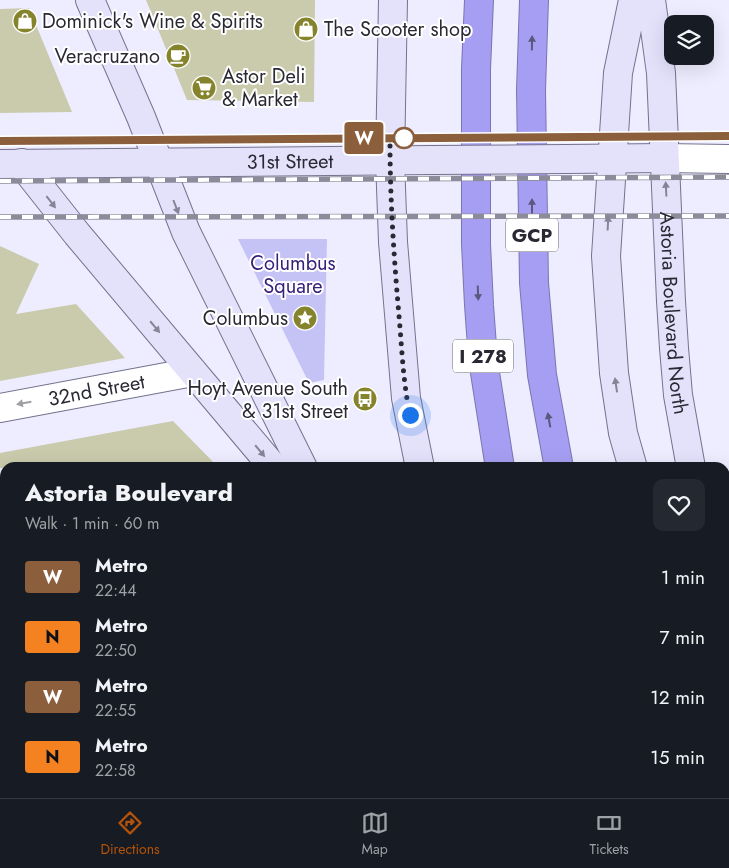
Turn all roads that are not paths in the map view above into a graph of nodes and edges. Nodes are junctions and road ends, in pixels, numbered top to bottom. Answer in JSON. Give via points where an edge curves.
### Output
{"nodes":[{"id":1,"x":90,"y":0,"type":"edge"},
{"id":2,"x":393,"y":0,"type":"edge"},
{"id":3,"x":479,"y":0,"type":"edge"},
{"id":4,"x":534,"y":0,"type":"edge"},
{"id":5,"x":633,"y":0,"type":"edge"},
{"id":6,"x":650,"y":0,"type":"edge"},
{"id":7,"x":664,"y":158,"type":"junction"},
{"id":8,"x":729,"y":159,"type":"edge"},
{"id":9,"x":390,"y":160,"type":"junction"},
{"id":10,"x":612,"y":160,"type":"junction"},
{"id":11,"x":159,"y":162,"type":"junction"},
{"id":12,"x":10,"y":164,"type":"edge"},
{"id":13,"x":193,"y":372,"type":"junction"},
{"id":14,"x":0,"y":408,"type":"edge"},
{"id":15,"x":269,"y":462,"type":"edge"},
{"id":16,"x":299,"y":462,"type":"edge"},
{"id":17,"x":419,"y":462,"type":"edge"},
{"id":18,"x":499,"y":462,"type":"edge"},
{"id":19,"x":558,"y":462,"type":"edge"},
{"id":20,"x":631,"y":462,"type":"edge"},
{"id":21,"x":690,"y":462,"type":"edge"}],
"edges":[{"from":1,"to":11,"type":"main road"},
{"from":2,"to":9,"type":"main road"},
{"from":3,"to":18,"type":"highway","number":"I 278","one_way":true,"via":[[476,69],[478,305]]},
{"from":19,"to":4,"type":"highway","number":"GCP","one_way":true,"via":[[542,375],[534,283],[531,90]]},
{"from":5,"to":10,"type":"main road","via":[[618,73]]},
{"from":6,"to":7,"type":"main road","name":"Astoria Boulevard North","via":[[661,73]]},
{"from":7,"to":8,"type":"street","name":"31st Street"},
{"from":7,"to":10,"type":"main road","name":"31st Street"},
{"from":21,"to":7,"type":"main road","name":"Astoria Boulevard North","one_way":true,"via":[[678,395]]},
{"from":9,"to":10,"type":"main road","name":"31st Street","bridge":true},
{"from":9,"to":11,"type":"main road","name":"31st Street"},
{"from":9,"to":17,"type":"main road","via":[[403,368]]},
{"from":20,"to":10,"type":"main road","one_way":true,"via":[[623,433],[614,373],[606,256]]},
{"from":11,"to":12,"type":"main road","name":"31st Street"},
{"from":11,"to":16,"type":"main road","one_way":true,"via":[[186,232]]},
{"from":12,"to":13,"type":"main road","one_way":true,"via":[[77,234]]},
{"from":13,"to":14,"type":"street","name":"32nd Street","one_way":true},
{"from":13,"to":15,"type":"main road","one_way":true}]}
